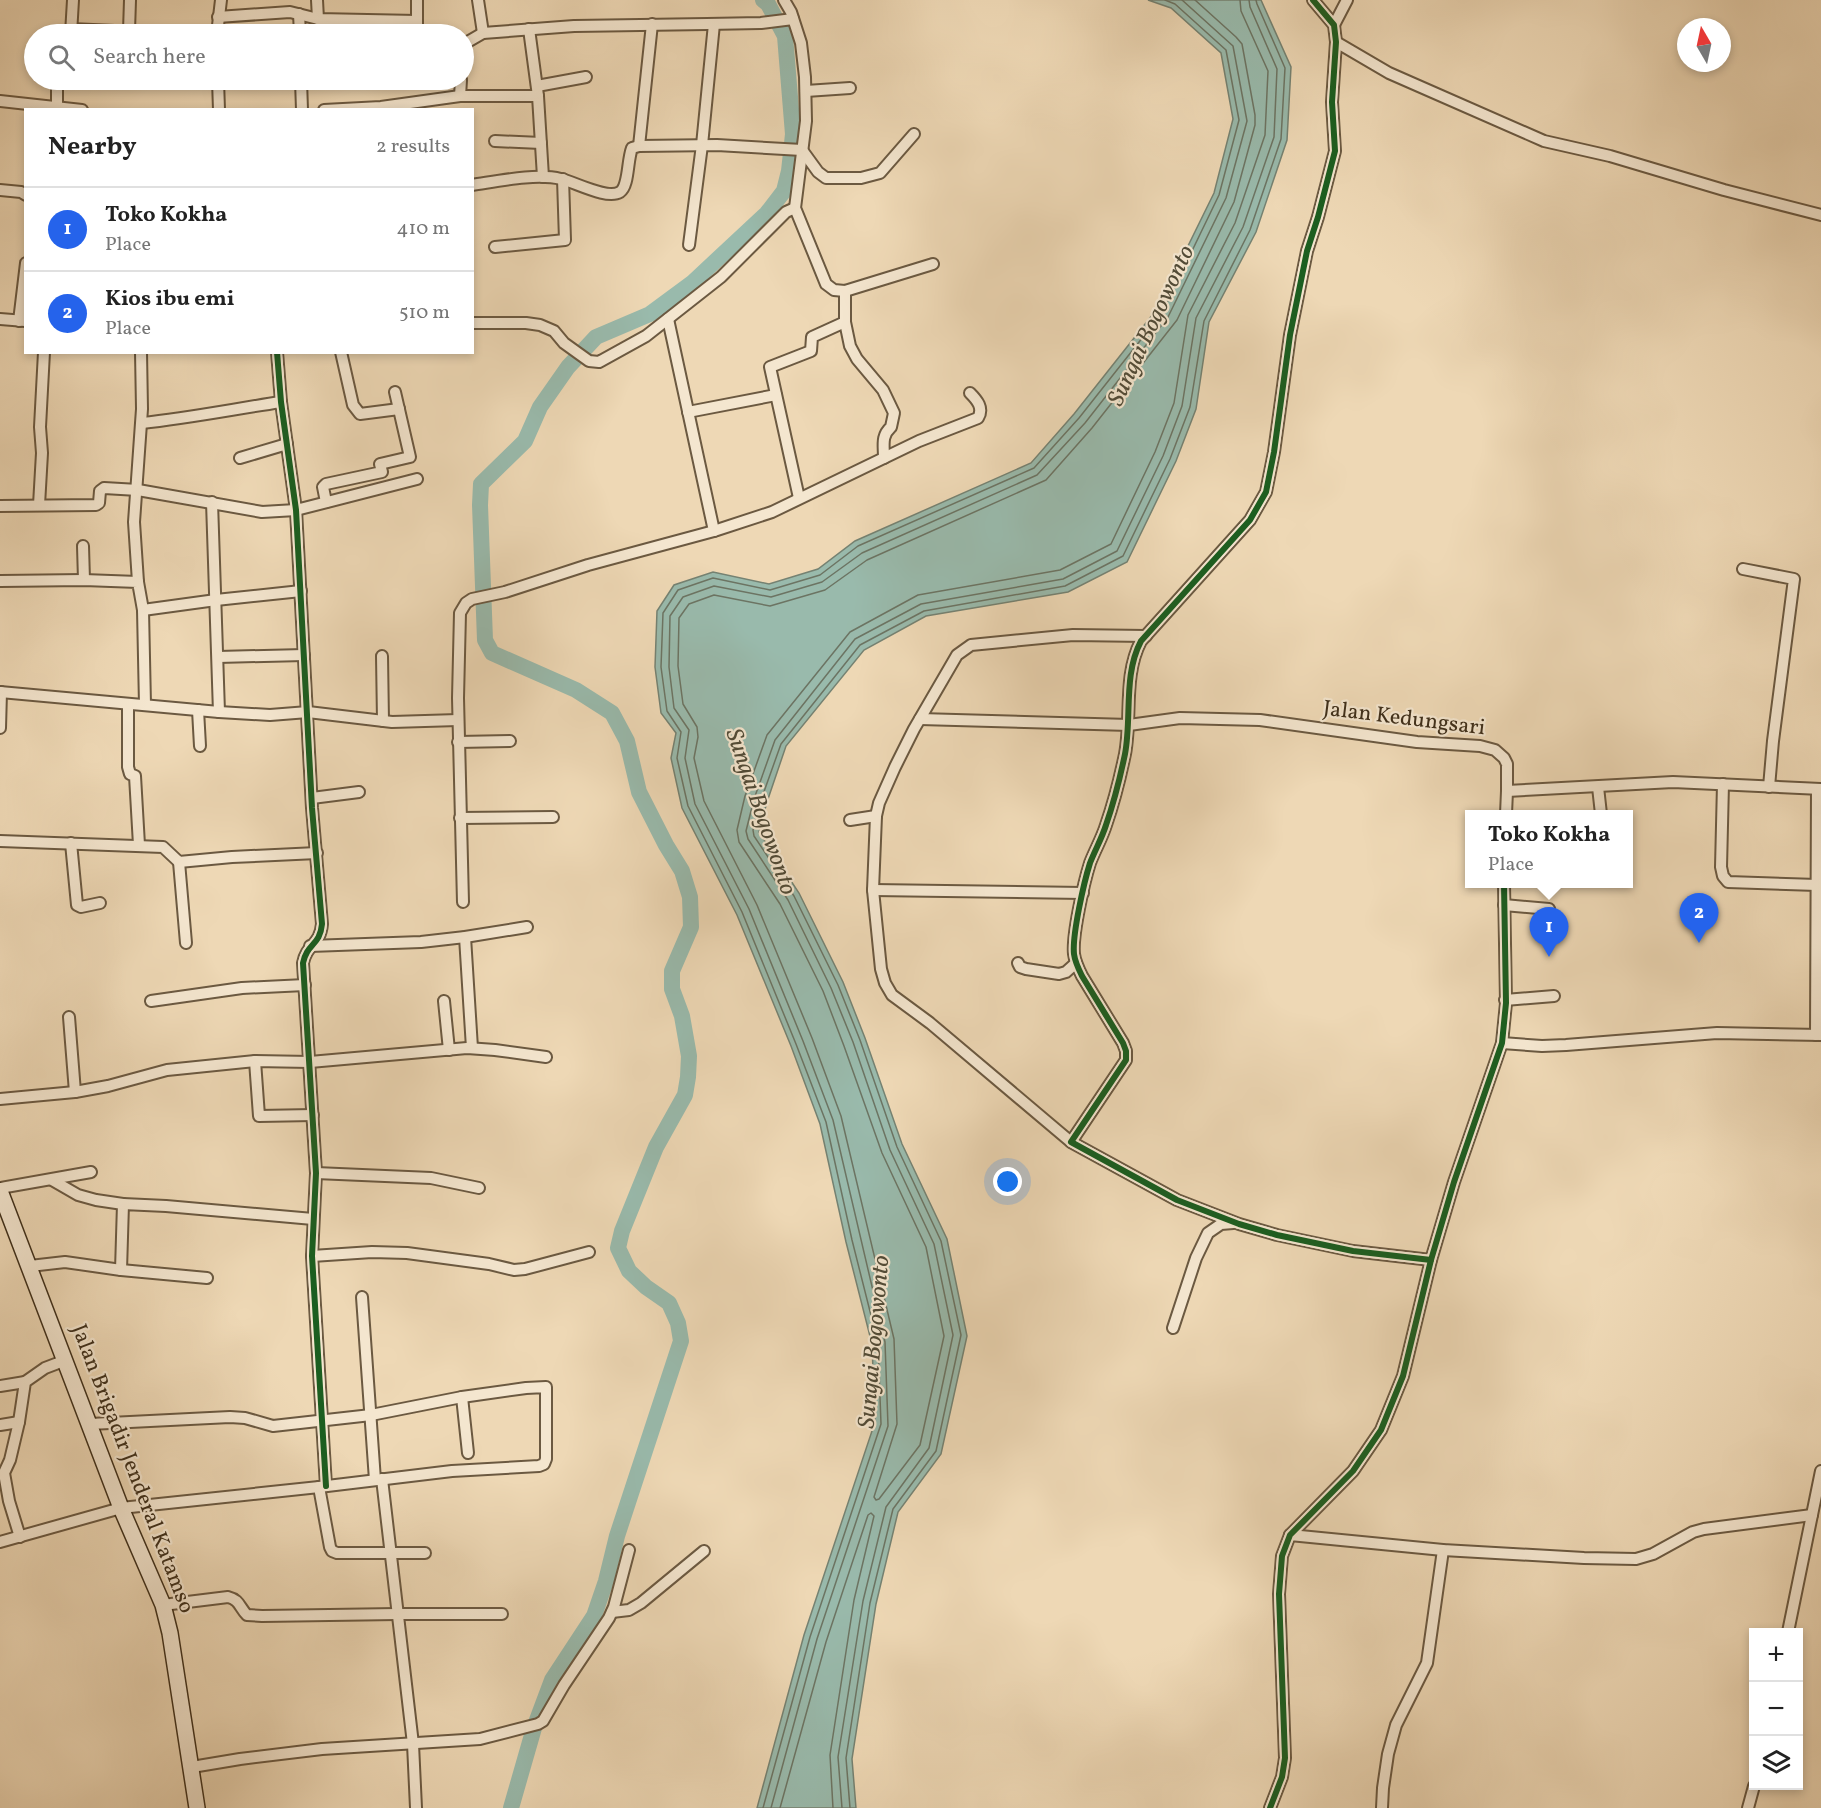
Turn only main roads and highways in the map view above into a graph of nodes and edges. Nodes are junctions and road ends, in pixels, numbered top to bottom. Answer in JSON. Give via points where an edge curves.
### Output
{"nodes":[{"id":1,"x":0,"y":1189,"type":"edge"},
{"id":2,"x":197,"y":1808,"type":"edge"}],
"edges":[{"from":1,"to":2,"type":"main road","name":"Jalan Brigadir Jenderal Katamso","via":[[163,1605]]}]}
